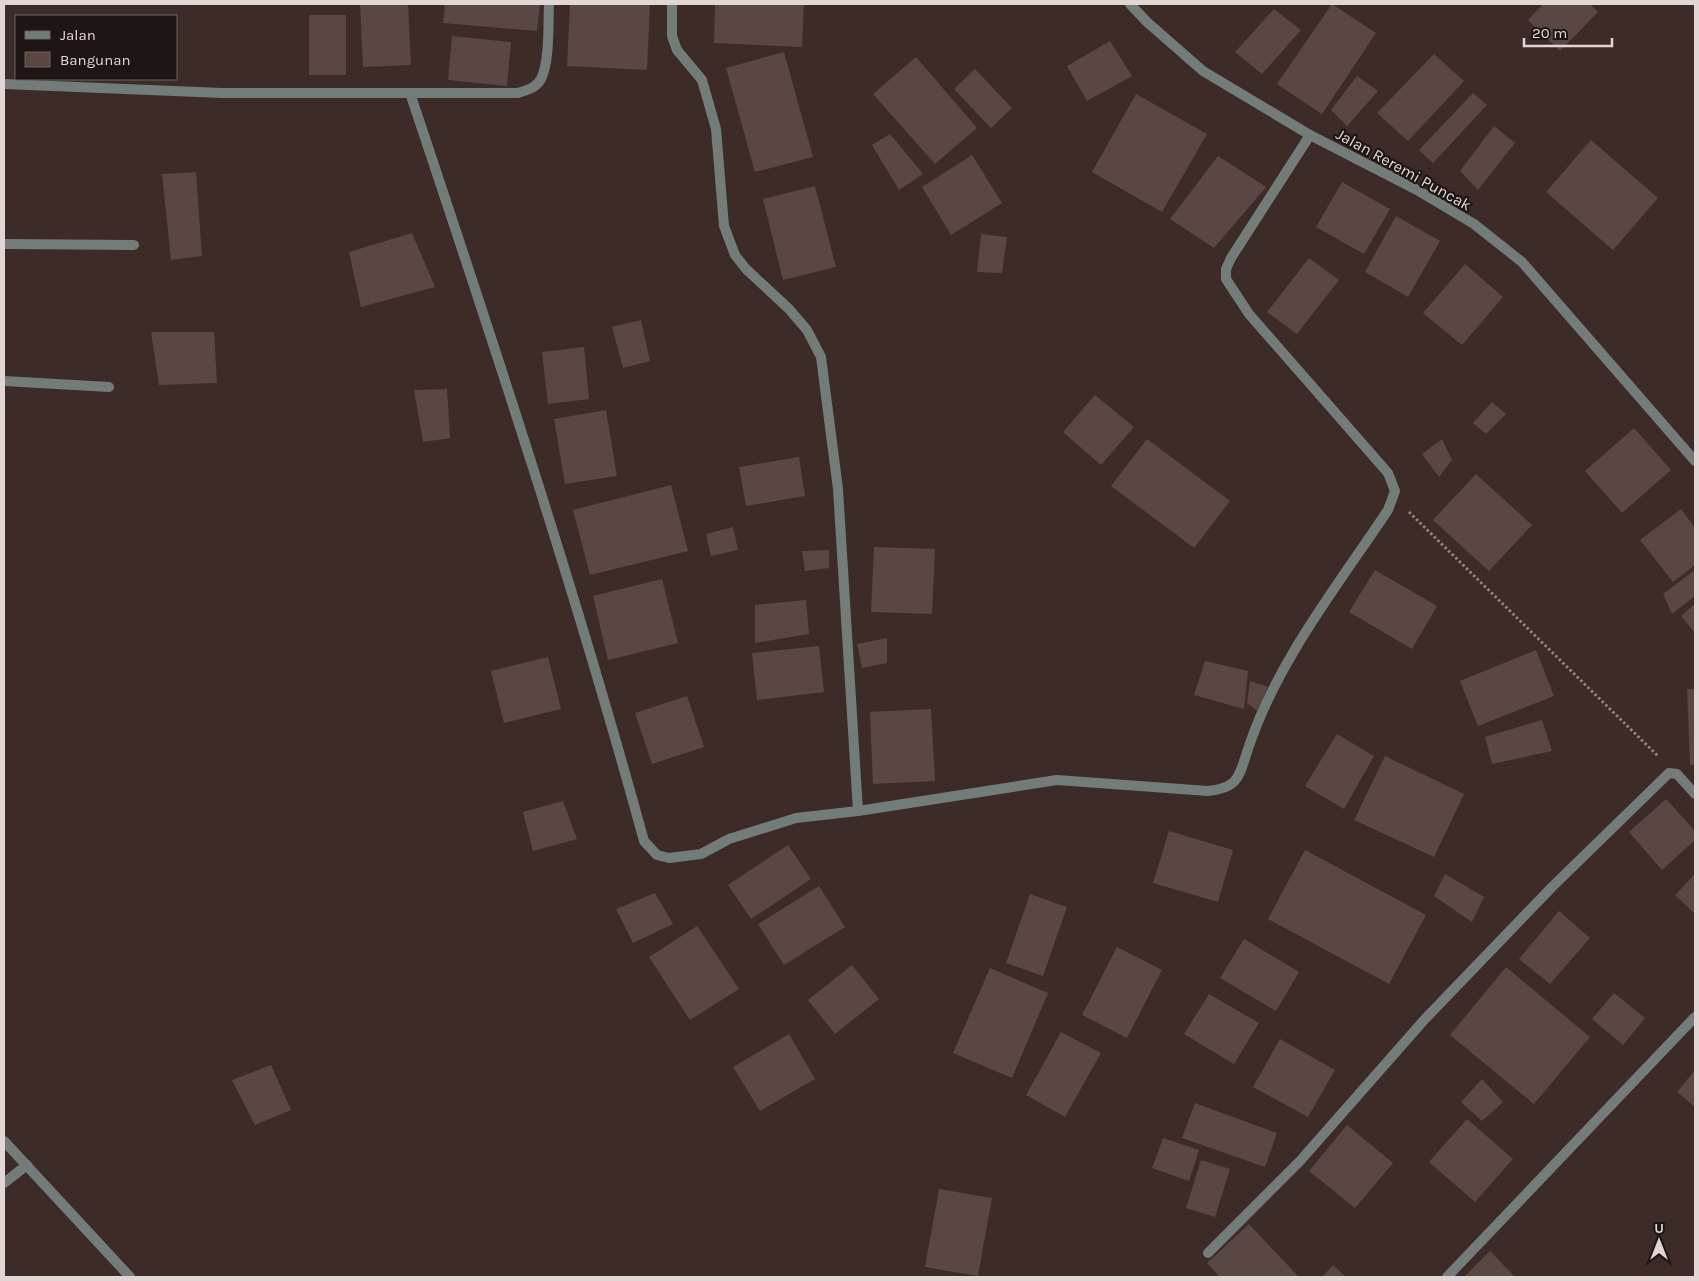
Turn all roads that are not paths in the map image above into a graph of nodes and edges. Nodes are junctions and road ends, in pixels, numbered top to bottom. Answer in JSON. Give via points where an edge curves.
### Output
{"nodes":[{"id":1,"x":549,"y":4,"type":"edge"},
{"id":2,"x":672,"y":4,"type":"edge"},
{"id":3,"x":1130,"y":4,"type":"edge"},
{"id":4,"x":4,"y":84,"type":"edge"},
{"id":5,"x":410,"y":92,"type":"junction"},
{"id":6,"x":1310,"y":135,"type":"junction"},
{"id":7,"x":4,"y":244,"type":"edge"},
{"id":8,"x":134,"y":245,"type":"dead end"},
{"id":9,"x":4,"y":381,"type":"edge"},
{"id":10,"x":109,"y":387,"type":"dead end"},
{"id":11,"x":1695,"y":461,"type":"edge"},
{"id":12,"x":1695,"y":794,"type":"edge"},
{"id":13,"x":858,"y":811,"type":"junction"},
{"id":14,"x":1695,"y":1017,"type":"edge"},
{"id":15,"x":4,"y":1141,"type":"edge"},
{"id":16,"x":27,"y":1165,"type":"junction"},
{"id":17,"x":4,"y":1183,"type":"edge"},
{"id":18,"x":1208,"y":1253,"type":"dead end"},
{"id":19,"x":128,"y":1277,"type":"edge"},
{"id":20,"x":1447,"y":1277,"type":"edge"}],
"edges":[{"from":1,"to":5,"type":"street","via":[[546,59],[541,79],[532,89],[518,92]]},
{"from":2,"to":13,"type":"street","via":[[672,36],[677,50],[702,80],[716,129],[724,226],[735,255],[807,330],[821,357],[840,522]]},
{"from":3,"to":6,"type":"street","name":"Jalan Reremi Puncak","via":[[1203,71]]},
{"from":4,"to":5,"type":"street","via":[[222,93]]},
{"from":5,"to":13,"type":"street","via":[[604,692],[644,841],[657,855],[669,858],[700,854],[729,839],[796,818]]},
{"from":6,"to":11,"type":"street","name":"Jalan Reremi Puncak","via":[[1418,190],[1474,224],[1522,262]]},
{"from":6,"to":13,"type":"street","via":[[1231,258],[1226,279],[1249,314],[1388,473],[1394,485],[1394,498],[1282,674],[1250,741],[1238,780],[1230,786],[1208,791],[1057,780]]},
{"from":7,"to":8,"type":"street"},
{"from":9,"to":10,"type":"street"},
{"from":12,"to":18,"type":"street","via":[[1674,772],[1669,773],[1552,887],[1425,1020],[1300,1161]]},
{"from":14,"to":20,"type":"street"},
{"from":15,"to":16,"type":"street"},
{"from":16,"to":17,"type":"street"},
{"from":16,"to":19,"type":"street"}]}
